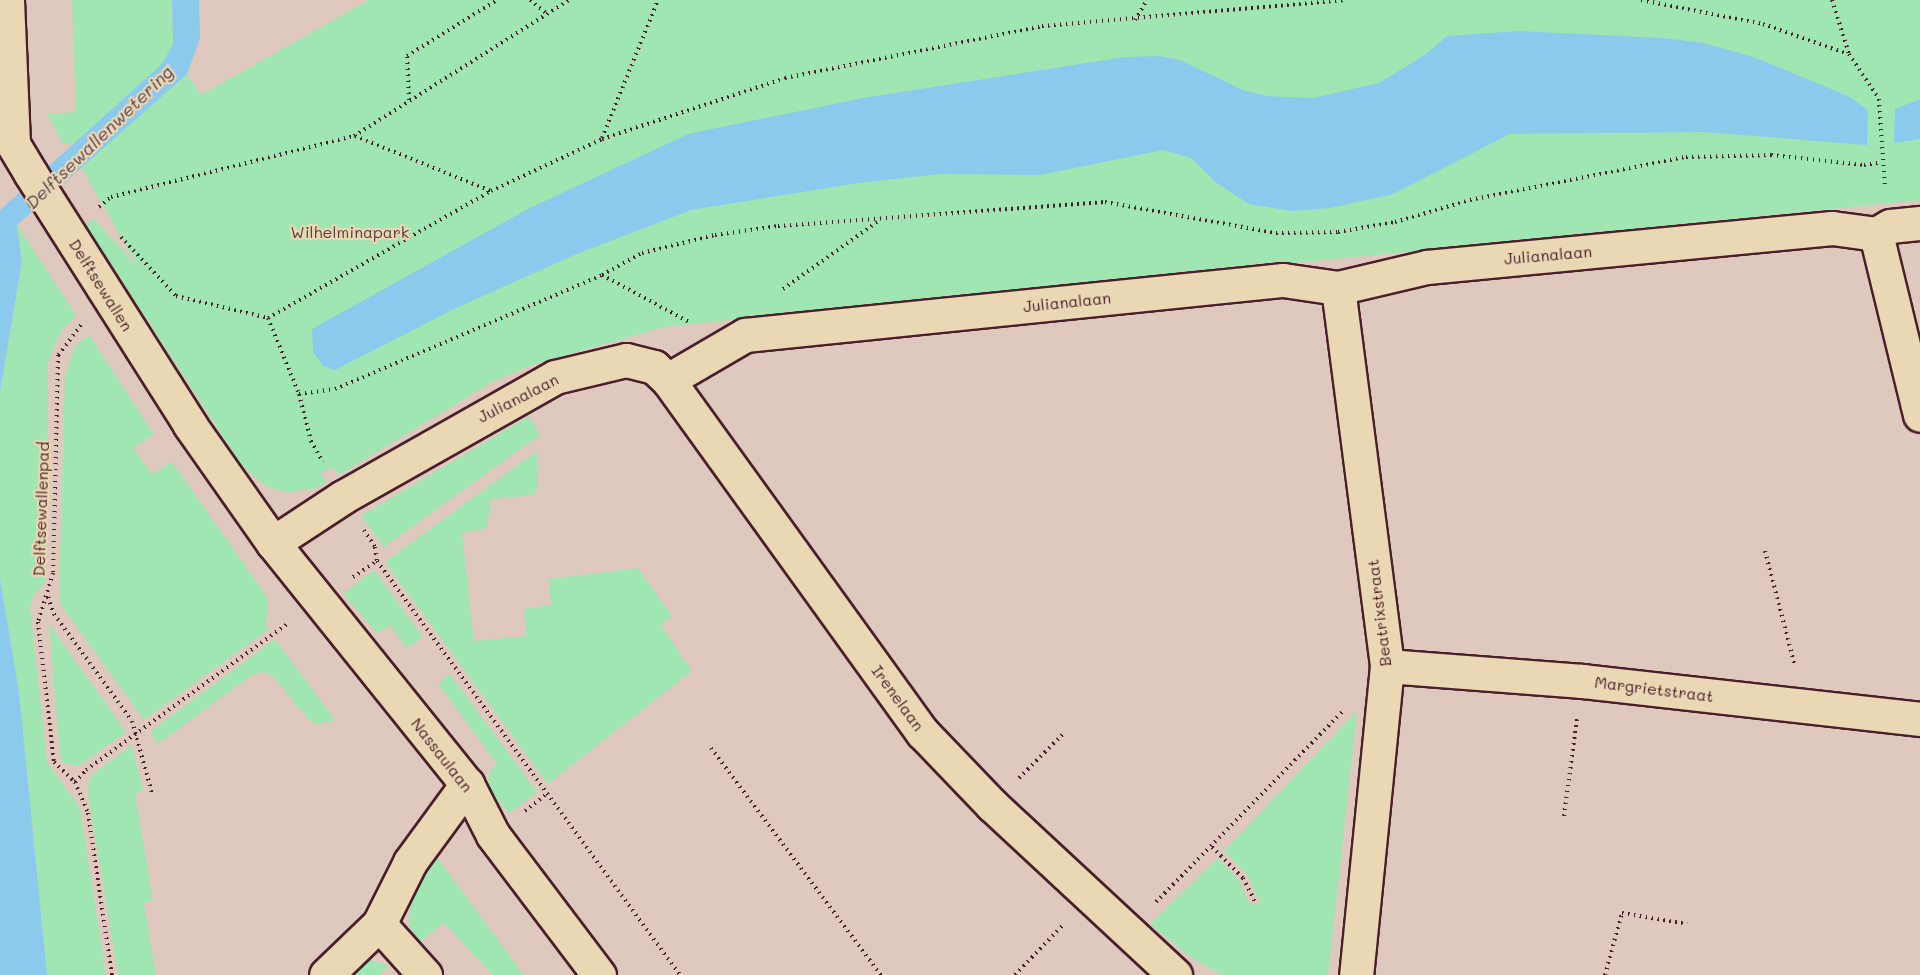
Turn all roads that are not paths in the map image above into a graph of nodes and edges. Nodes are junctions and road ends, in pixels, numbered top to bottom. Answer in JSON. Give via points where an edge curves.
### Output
{"nodes":[{"id":1,"x":7,"y":0,"type":"edge"},
{"id":2,"x":1920,"y":223,"type":"edge"},
{"id":3,"x":1876,"y":234,"type":"junction"},
{"id":4,"x":1338,"y":288,"type":"junction"},
{"id":5,"x":668,"y":380,"type":"junction"},
{"id":6,"x":1920,"y":415,"type":"edge"},
{"id":7,"x":273,"y":543,"type":"junction"},
{"id":8,"x":1387,"y":666,"type":"junction"},
{"id":9,"x":1920,"y":719,"type":"edge"},
{"id":10,"x":467,"y":784,"type":"junction"},
{"id":11,"x":380,"y":924,"type":"junction"},
{"id":12,"x":326,"y":975,"type":"edge"},
{"id":13,"x":425,"y":975,"type":"edge"},
{"id":14,"x":599,"y":975,"type":"edge"},
{"id":15,"x":1175,"y":975,"type":"edge"},
{"id":16,"x":1356,"y":975,"type":"edge"}],
"edges":[{"from":1,"to":7,"type":"street","name":"Delftsewallen","via":[[13,144],[112,303]]},
{"from":2,"to":3,"type":"street","name":"Julianalaan","via":[[1890,226]]},
{"from":3,"to":4,"type":"street","name":"Julianalaan","via":[[1832,228],[1439,266]]},
{"from":3,"to":6,"type":"street"},
{"from":4,"to":5,"type":"street","name":"Julianalaan","via":[[1283,280],[746,335]]},
{"from":4,"to":8,"type":"street","name":"Beatrixstraat"},
{"from":5,"to":7,"type":"street","name":"Julianalaan","via":[[654,367],[626,360],[555,377],[343,496]]},
{"from":5,"to":15,"type":"street","name":"Irenelaan","via":[[923,733],[992,805]]},
{"from":7,"to":10,"type":"street","name":"Nassaulaan"},
{"from":8,"to":9,"type":"street","name":"Margrietstraat","via":[[1582,681]]},
{"from":8,"to":16,"type":"street","name":"Beatrixstraat"},
{"from":10,"to":11,"type":"street","via":[[410,862]]},
{"from":10,"to":14,"type":"street","name":"Nassaulaan","via":[[493,835]]},
{"from":11,"to":12,"type":"street"},
{"from":11,"to":13,"type":"street"}]}
